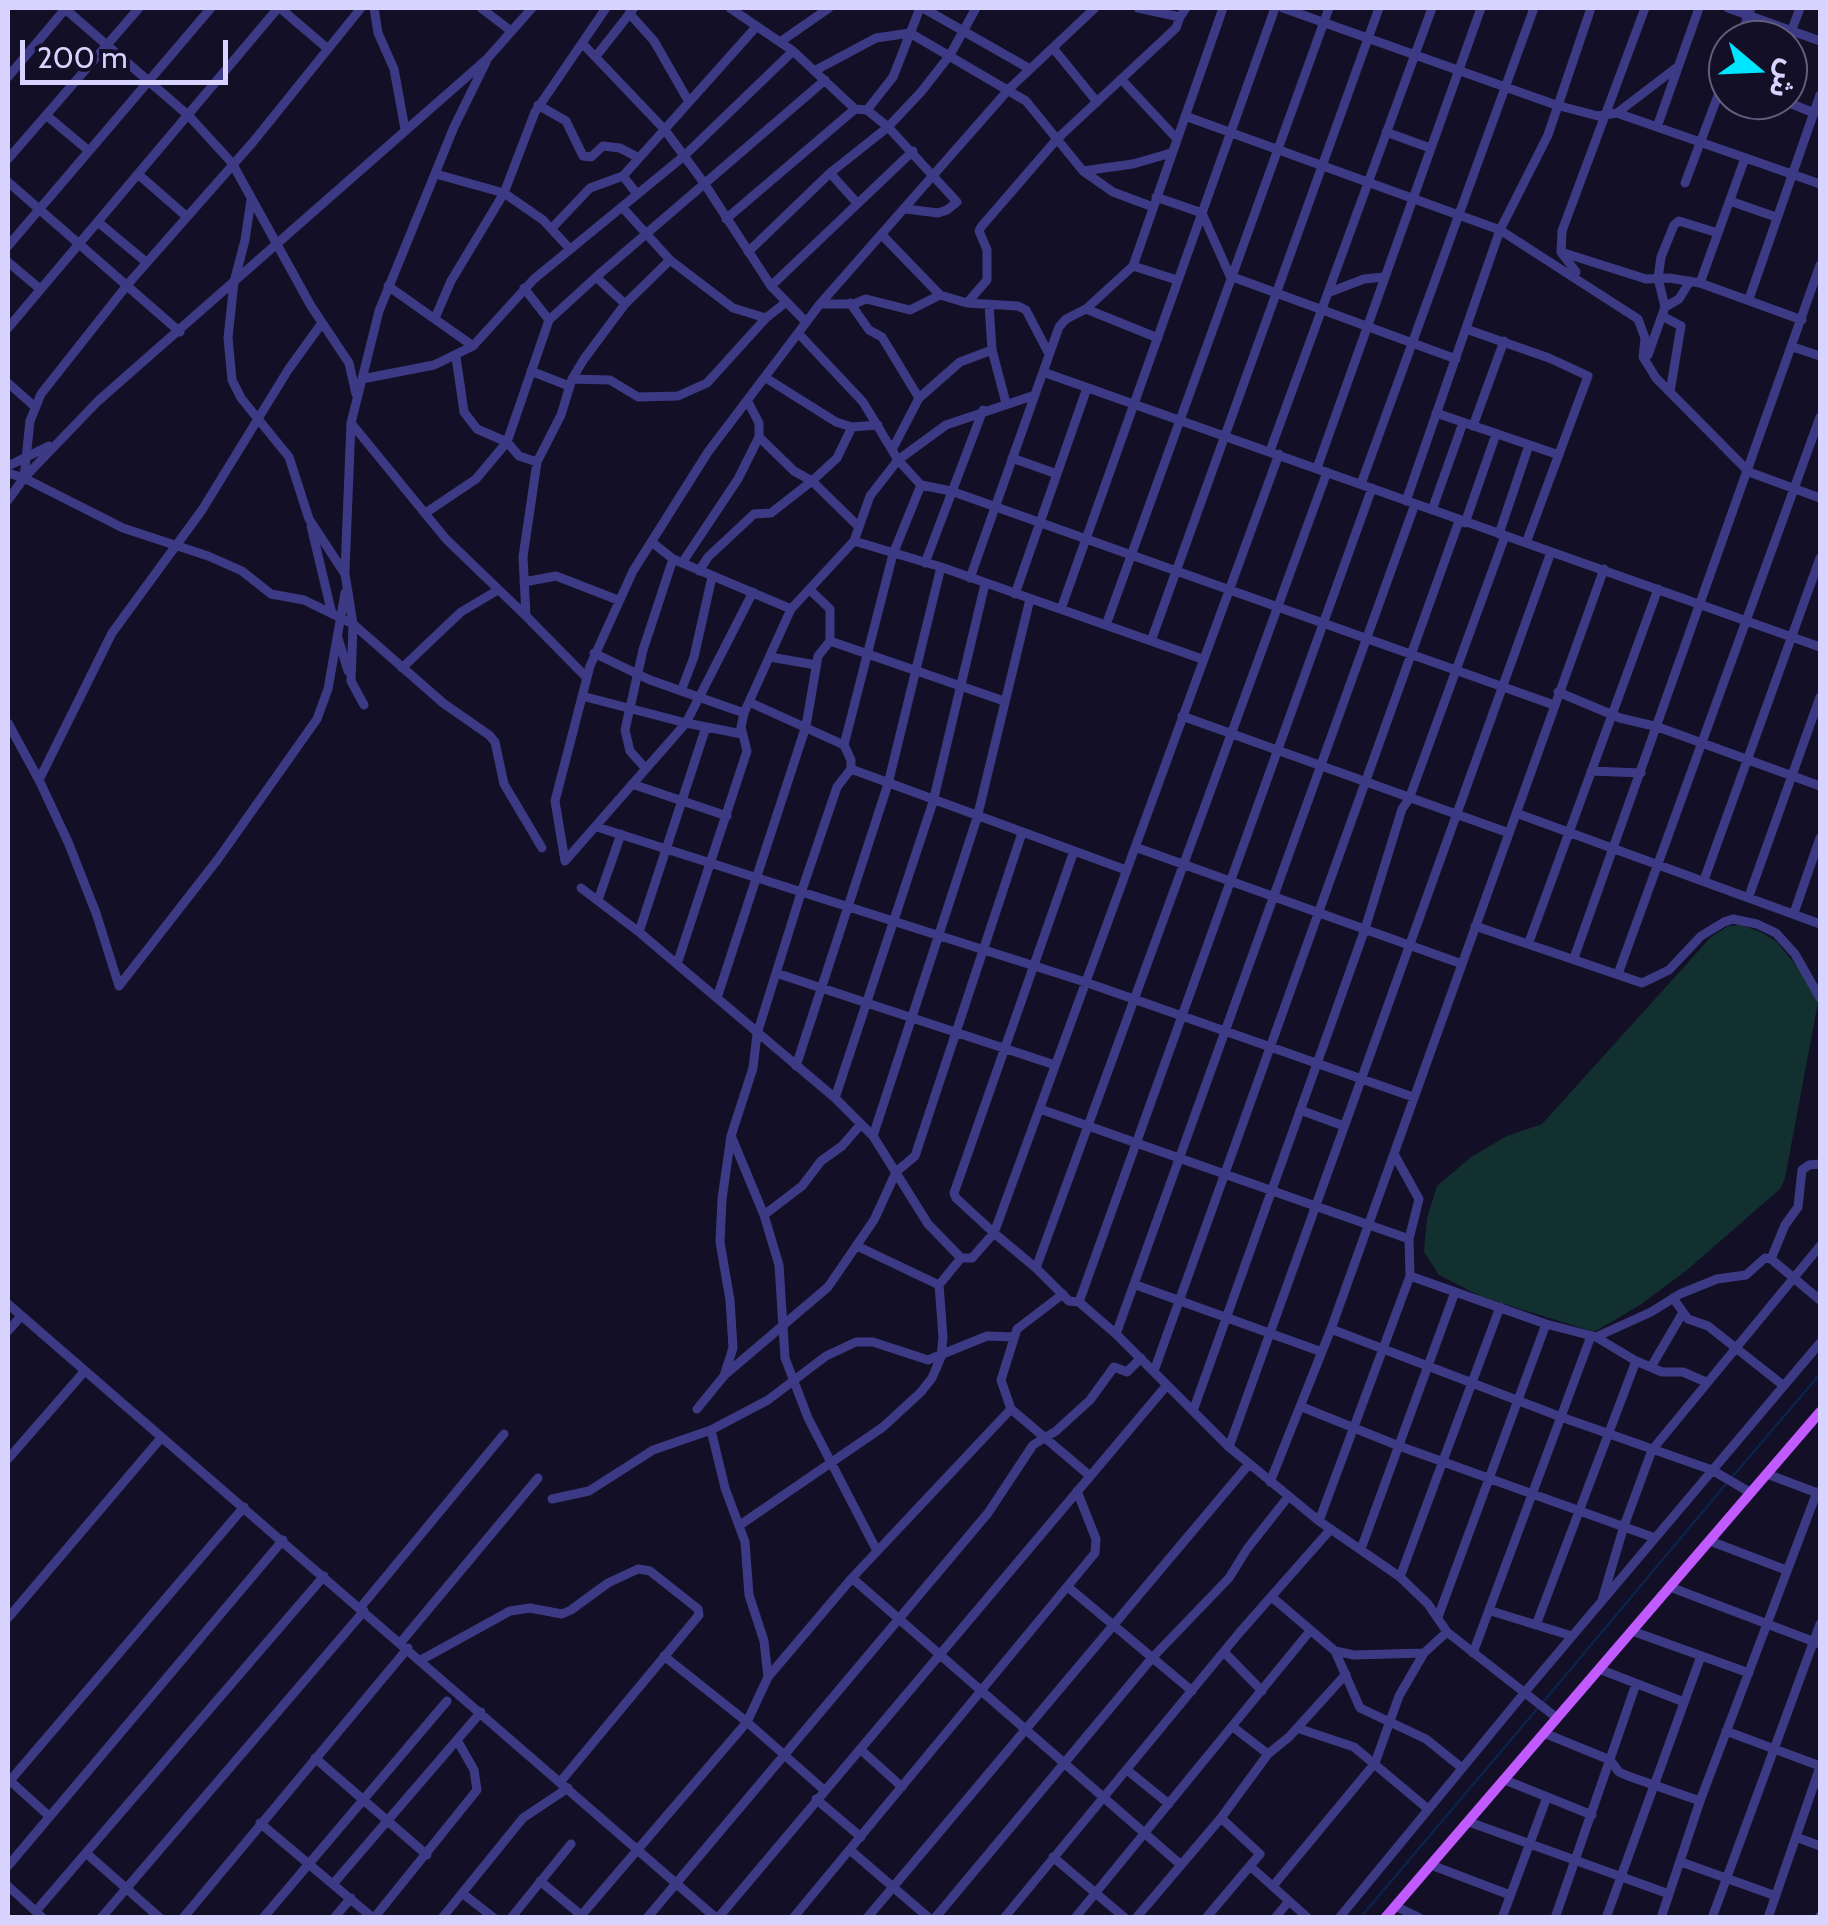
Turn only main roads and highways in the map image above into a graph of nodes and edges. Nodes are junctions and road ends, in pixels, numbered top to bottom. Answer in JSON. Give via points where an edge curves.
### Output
{"nodes":[{"id":1,"x":1820,"y":1412,"type":"edge"},
{"id":2,"x":1815,"y":1427,"type":"edge"},
{"id":3,"x":1385,"y":1918,"type":"edge"}],
"edges":[{"from":1,"to":2,"type":"main road"},
{"from":2,"to":3,"type":"main road","via":[[1767,1474]]}]}
